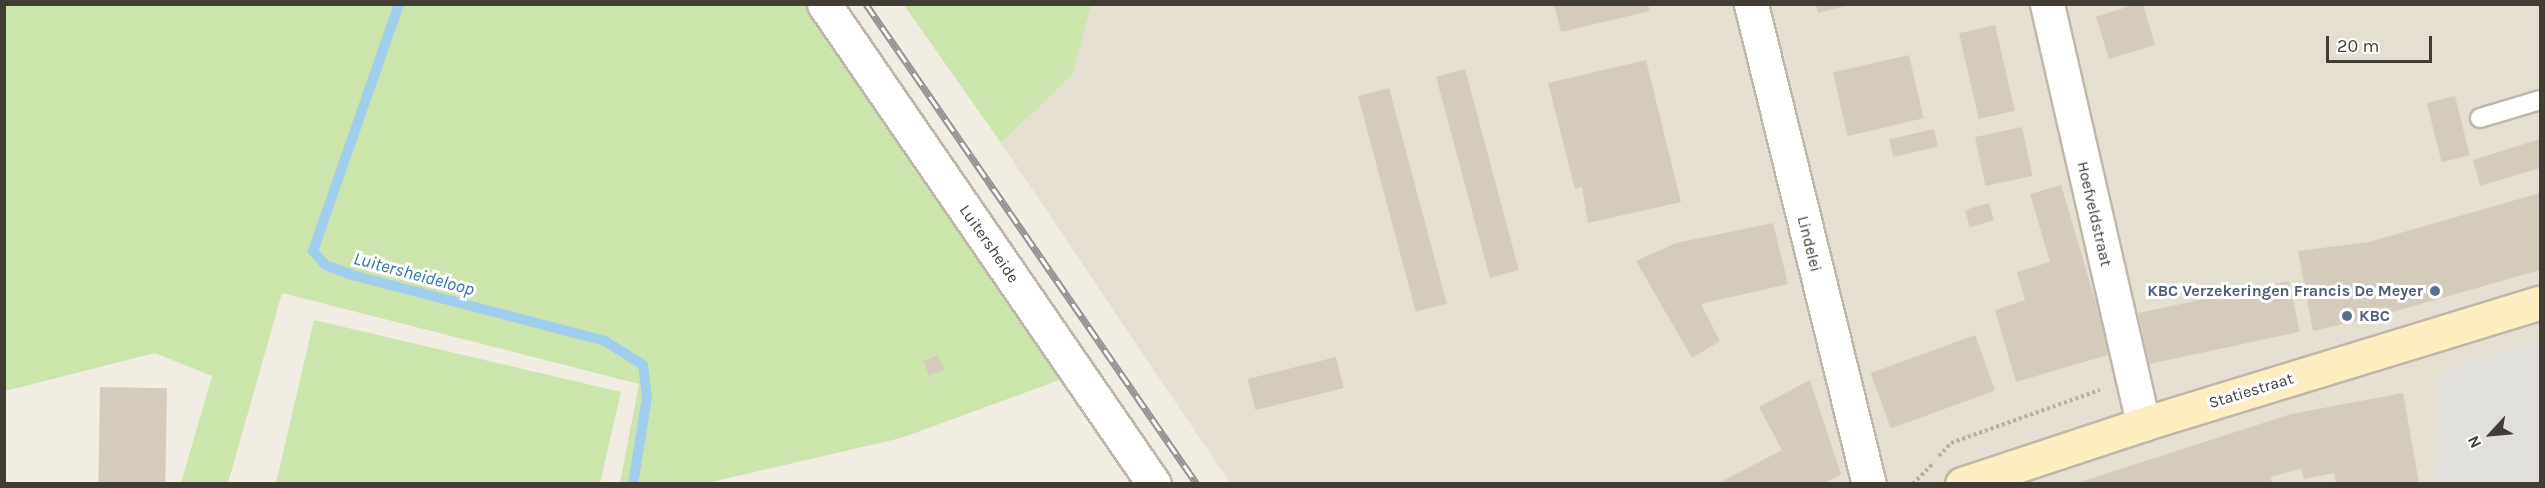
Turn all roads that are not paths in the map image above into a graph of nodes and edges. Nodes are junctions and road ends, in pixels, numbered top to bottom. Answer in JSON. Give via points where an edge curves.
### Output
{"nodes":[{"id":1,"x":824,"y":4,"type":"edge"},
{"id":2,"x":1751,"y":4,"type":"edge"},
{"id":3,"x":2048,"y":4,"type":"edge"},
{"id":4,"x":2541,"y":100,"type":"edge"},
{"id":5,"x":2480,"y":118,"type":"dead end"},
{"id":6,"x":2541,"y":303,"type":"edge"},
{"id":7,"x":2143,"y":424,"type":"junction"},
{"id":8,"x":1154,"y":483,"type":"edge"},
{"id":9,"x":1869,"y":483,"type":"edge"},
{"id":10,"x":1962,"y":483,"type":"edge"}],
"edges":[{"from":1,"to":8,"type":"street","name":"Luitersheide"},
{"from":2,"to":9,"type":"street","name":"Lindelei"},
{"from":3,"to":7,"type":"street","name":"Hoefveldstraat"},
{"from":4,"to":5,"type":"lane"},
{"from":6,"to":7,"type":"street","name":"Statiestraat"},
{"from":7,"to":10,"type":"street","name":"Statiestraat"}]}
